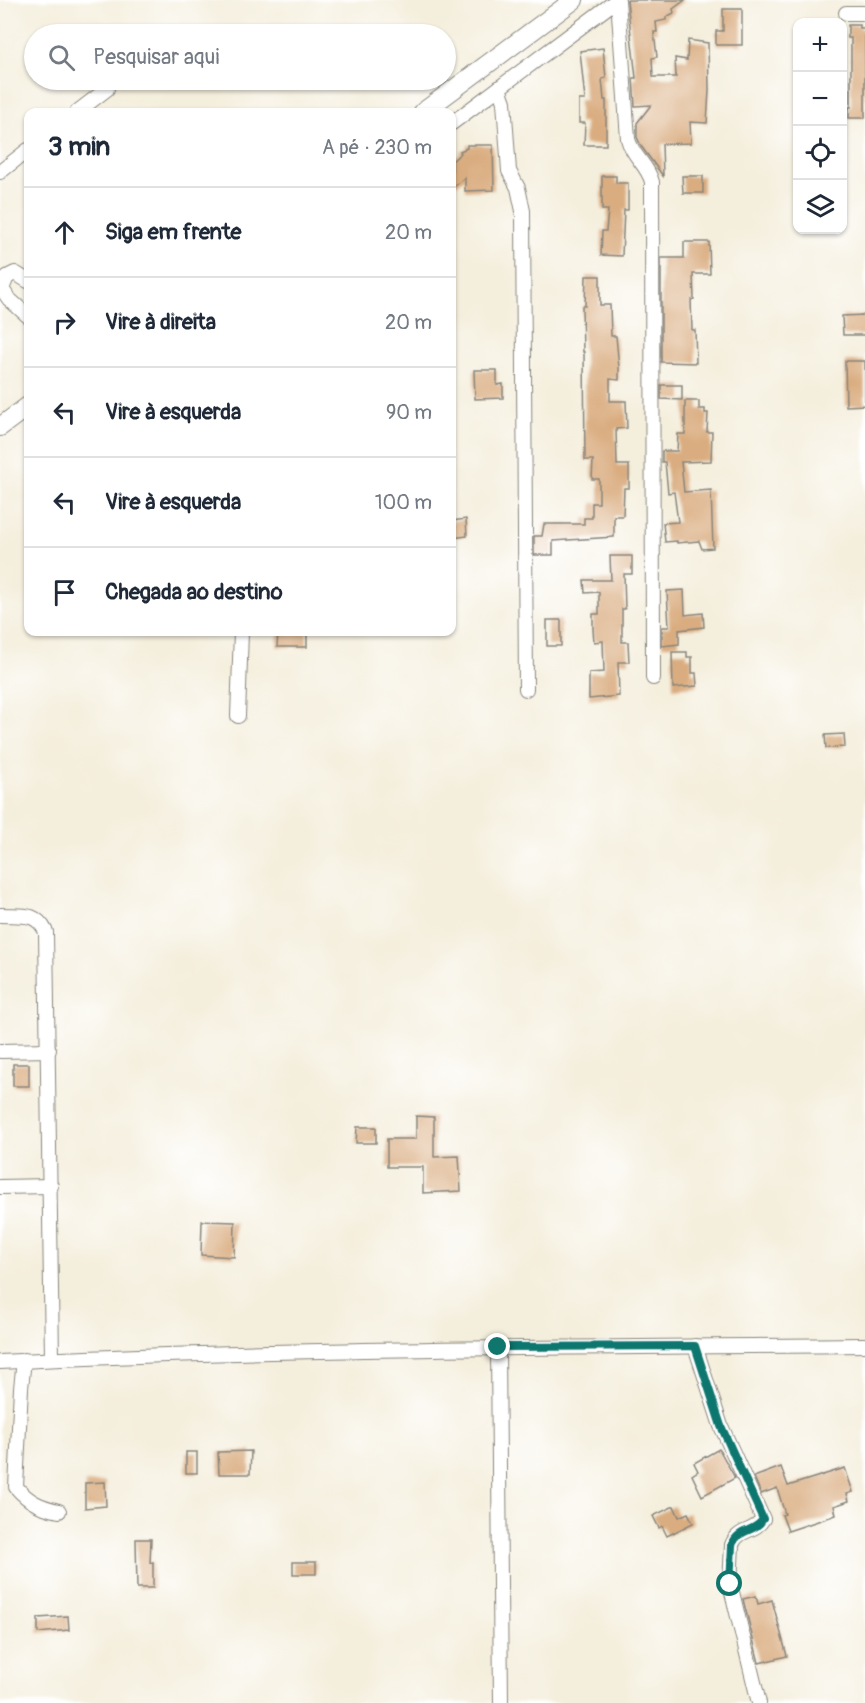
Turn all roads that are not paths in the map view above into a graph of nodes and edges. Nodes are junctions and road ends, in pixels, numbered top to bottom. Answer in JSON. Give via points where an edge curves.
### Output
{"nodes":[{"id":1,"x":574,"y":0,"type":"edge"},
{"id":2,"x":618,"y":0,"type":"edge"},
{"id":3,"x":865,"y":13,"type":"edge"},
{"id":4,"x":846,"y":14,"type":"dead end"},
{"id":5,"x":456,"y":88,"type":"edge"},
{"id":6,"x":499,"y":88,"type":"junction"},
{"id":7,"x":106,"y":90,"type":"edge"},
{"id":8,"x":453,"y":90,"type":"edge"},
{"id":9,"x":81,"y":108,"type":"edge"},
{"id":10,"x":428,"y":108,"type":"edge"},
{"id":11,"x":456,"y":120,"type":"edge"},
{"id":12,"x":24,"y":153,"type":"edge"},
{"id":13,"x":0,"y":172,"type":"edge"},
{"id":14,"x":3,"y":272,"type":"edge"},
{"id":15,"x":24,"y":279,"type":"edge"},
{"id":16,"x":24,"y":312,"type":"edge"},
{"id":17,"x":24,"y":409,"type":"edge"},
{"id":18,"x":0,"y":427,"type":"edge"},
{"id":19,"x":241,"y":636,"type":"edge"},
{"id":20,"x":653,"y":678,"type":"dead end"},
{"id":21,"x":526,"y":689,"type":"dead end"},
{"id":22,"x":237,"y":716,"type":"dead end"},
{"id":23,"x":0,"y":915,"type":"edge"},
{"id":24,"x":48,"y":1050,"type":"junction"},
{"id":25,"x":0,"y":1051,"type":"edge"},
{"id":26,"x":51,"y":1186,"type":"junction"},
{"id":27,"x":0,"y":1187,"type":"edge"},
{"id":28,"x":865,"y":1345,"type":"edge"},
{"id":29,"x":695,"y":1346,"type":"junction"},
{"id":30,"x":498,"y":1347,"type":"junction"},
{"id":31,"x":52,"y":1359,"type":"junction"},
{"id":32,"x":24,"y":1360,"type":"junction"},
{"id":33,"x":0,"y":1362,"type":"edge"},
{"id":34,"x":59,"y":1510,"type":"dead end"},
{"id":35,"x":501,"y":1703,"type":"edge"},
{"id":36,"x":759,"y":1703,"type":"edge"}],
"edges":[{"from":1,"to":5,"type":"main road"},
{"from":2,"to":6,"type":"street"},
{"from":2,"to":20,"type":"street","via":[[628,139],[652,182]]},
{"from":3,"to":4,"type":"street"},
{"from":6,"to":11,"type":"street"},
{"from":6,"to":21,"type":"street","via":[[504,102],[509,171],[523,211]]},
{"from":7,"to":9,"type":"street"},
{"from":8,"to":10,"type":"main road"},
{"from":12,"to":13,"type":"street"},
{"from":14,"to":15,"type":"street"},
{"from":14,"to":16,"type":"street","via":[[2,289]]},
{"from":17,"to":18,"type":"main road"},
{"from":19,"to":22,"type":"street"},
{"from":23,"to":24,"type":"street","via":[[31,916],[41,921],[46,932]]},
{"from":24,"to":25,"type":"street"},
{"from":24,"to":26,"type":"street"},
{"from":26,"to":27,"type":"street"},
{"from":26,"to":31,"type":"street"},
{"from":28,"to":29,"type":"street"},
{"from":29,"to":30,"type":"street"},
{"from":29,"to":36,"type":"street","via":[[721,1426],[763,1519],[734,1540],[730,1584]]},
{"from":30,"to":31,"type":"street"},
{"from":30,"to":35,"type":"street"},
{"from":31,"to":32,"type":"street"},
{"from":32,"to":33,"type":"street"},
{"from":32,"to":34,"type":"street","via":[[16,1487],[41,1507]]}]}
